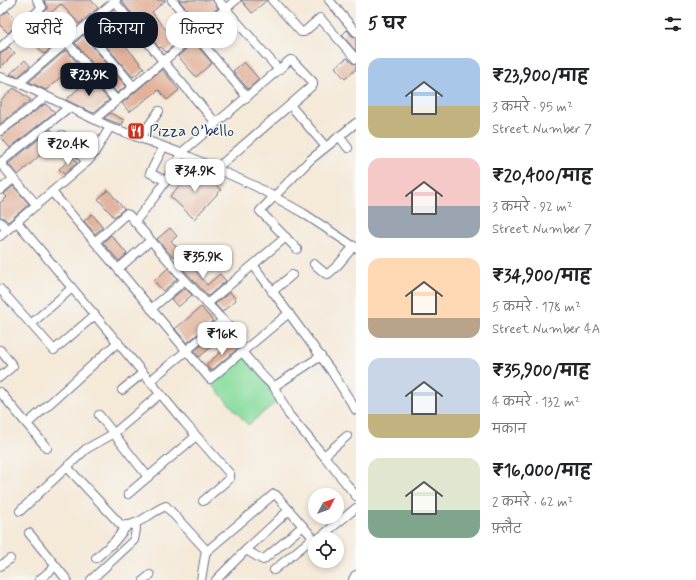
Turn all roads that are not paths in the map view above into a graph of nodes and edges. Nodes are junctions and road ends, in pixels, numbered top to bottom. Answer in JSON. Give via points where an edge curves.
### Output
{"nodes":[{"id":1,"x":12,"y":0,"type":"edge"},
{"id":2,"x":37,"y":0,"type":"edge"},
{"id":3,"x":172,"y":0,"type":"edge"},
{"id":4,"x":218,"y":0,"type":"edge"},
{"id":5,"x":236,"y":0,"type":"edge"},
{"id":6,"x":272,"y":0,"type":"edge"},
{"id":7,"x":329,"y":0,"type":"edge"},
{"id":8,"x":115,"y":1,"type":"edge"},
{"id":9,"x":226,"y":9,"type":"junction"},
{"id":10,"x":0,"y":11,"type":"edge"},
{"id":11,"x":102,"y":12,"type":"edge"},
{"id":12,"x":182,"y":12,"type":"edge"},
{"id":13,"x":222,"y":12,"type":"edge"},
{"id":14,"x":84,"y":28,"type":"edge"},
{"id":15,"x":356,"y":32,"type":"edge"},
{"id":16,"x":76,"y":34,"type":"edge"},
{"id":17,"x":0,"y":48,"type":"edge"},
{"id":18,"x":59,"y":48,"type":"edge"},
{"id":19,"x":71,"y":48,"type":"edge"},
{"id":20,"x":101,"y":48,"type":"edge"},
{"id":21,"x":179,"y":48,"type":"edge"},
{"id":22,"x":208,"y":48,"type":"edge"},
{"id":23,"x":356,"y":59,"type":"edge"},
{"id":24,"x":163,"y":61,"type":"junction"},
{"id":25,"x":279,"y":70,"type":"junction"},
{"id":26,"x":0,"y":77,"type":"edge"},
{"id":27,"x":19,"y":83,"type":"junction"},
{"id":28,"x":133,"y":86,"type":"junction"},
{"id":29,"x":247,"y":96,"type":"junction"},
{"id":30,"x":45,"y":97,"type":"junction"},
{"id":31,"x":116,"y":100,"type":"junction"},
{"id":32,"x":290,"y":105,"type":"junction"},
{"id":33,"x":68,"y":108,"type":"junction"},
{"id":34,"x":159,"y":111,"type":"dead end"},
{"id":35,"x":95,"y":119,"type":"junction"},
{"id":36,"x":216,"y":123,"type":"junction"},
{"id":37,"x":356,"y":123,"type":"edge"},
{"id":38,"x":110,"y":127,"type":"junction"},
{"id":39,"x":0,"y":131,"type":"edge"},
{"id":40,"x":62,"y":136,"type":"dead end"},
{"id":41,"x":339,"y":136,"type":"junction"},
{"id":42,"x":140,"y":138,"type":"junction"},
{"id":43,"x":326,"y":147,"type":"junction"},
{"id":44,"x":348,"y":148,"type":"dead end"},
{"id":45,"x":161,"y":152,"type":"dead end"},
{"id":46,"x":181,"y":153,"type":"junction"},
{"id":47,"x":87,"y":162,"type":"junction"},
{"id":48,"x":0,"y":163,"type":"edge"},
{"id":49,"x":217,"y":168,"type":"junction"},
{"id":50,"x":13,"y":179,"type":"junction"},
{"id":51,"x":166,"y":181,"type":"junction"},
{"id":52,"x":0,"y":190,"type":"edge"},
{"id":53,"x":52,"y":192,"type":"junction"},
{"id":54,"x":274,"y":196,"type":"junction"},
{"id":55,"x":37,"y":205,"type":"junction"},
{"id":56,"x":0,"y":222,"type":"edge"},
{"id":57,"x":17,"y":222,"type":"junction"},
{"id":58,"x":136,"y":222,"type":"junction"},
{"id":59,"x":7,"y":230,"type":"junction"},
{"id":60,"x":0,"y":236,"type":"edge"},
{"id":61,"x":286,"y":237,"type":"junction"},
{"id":62,"x":150,"y":240,"type":"junction"},
{"id":63,"x":95,"y":242,"type":"junction"},
{"id":64,"x":355,"y":247,"type":"edge"},
{"id":65,"x":297,"y":249,"type":"dead end"},
{"id":66,"x":314,"y":264,"type":"dead end"},
{"id":67,"x":254,"y":266,"type":"junction"},
{"id":68,"x":118,"y":269,"type":"junction"},
{"id":69,"x":292,"y":275,"type":"dead end"},
{"id":70,"x":185,"y":280,"type":"junction"},
{"id":71,"x":72,"y":288,"type":"junction"},
{"id":72,"x":0,"y":289,"type":"edge"},
{"id":73,"x":272,"y":292,"type":"junction"},
{"id":74,"x":207,"y":304,"type":"junction"},
{"id":75,"x":151,"y":308,"type":"junction"},
{"id":76,"x":289,"y":312,"type":"junction"},
{"id":77,"x":95,"y":315,"type":"junction"},
{"id":78,"x":222,"y":320,"type":"junction"},
{"id":79,"x":31,"y":324,"type":"junction"},
{"id":80,"x":232,"y":330,"type":"dead end"},
{"id":81,"x":118,"y":342,"type":"junction"},
{"id":82,"x":187,"y":351,"type":"junction"},
{"id":83,"x":242,"y":352,"type":"junction"},
{"id":84,"x":1,"y":354,"type":"edge"},
{"id":85,"x":321,"y":356,"type":"junction"},
{"id":86,"x":143,"y":373,"type":"junction"},
{"id":87,"x":0,"y":377,"type":"edge"},
{"id":88,"x":150,"y":381,"type":"junction"},
{"id":89,"x":274,"y":386,"type":"junction"},
{"id":90,"x":122,"y":390,"type":"dead end"},
{"id":91,"x":0,"y":392,"type":"edge"},
{"id":92,"x":160,"y":394,"type":"junction"},
{"id":93,"x":356,"y":410,"type":"edge"},
{"id":94,"x":99,"y":415,"type":"dead end"},
{"id":95,"x":27,"y":424,"type":"junction"},
{"id":96,"x":113,"y":434,"type":"junction"},
{"id":97,"x":196,"y":436,"type":"junction"},
{"id":98,"x":347,"y":436,"type":"dead end"},
{"id":99,"x":47,"y":448,"type":"dead end"},
{"id":100,"x":324,"y":456,"type":"junction"},
{"id":101,"x":67,"y":467,"type":"junction"},
{"id":102,"x":148,"y":477,"type":"junction"},
{"id":103,"x":128,"y":494,"type":"dead end"},
{"id":104,"x":356,"y":496,"type":"edge"},
{"id":105,"x":203,"y":501,"type":"dead end"},
{"id":106,"x":289,"y":510,"type":"junction"},
{"id":107,"x":355,"y":510,"type":"edge"},
{"id":108,"x":20,"y":511,"type":"dead end"},
{"id":109,"x":135,"y":523,"type":"junction"},
{"id":110,"x":127,"y":526,"type":"junction"},
{"id":111,"x":303,"y":526,"type":"junction"},
{"id":112,"x":309,"y":532,"type":"edge"},
{"id":113,"x":325,"y":532,"type":"edge"},
{"id":114,"x":29,"y":533,"type":"dead end"},
{"id":115,"x":308,"y":544,"type":"edge"},
{"id":116,"x":206,"y":550,"type":"junction"},
{"id":117,"x":246,"y":550,"type":"junction"},
{"id":118,"x":96,"y":558,"type":"dead end"},
{"id":119,"x":10,"y":559,"type":"dead end"},
{"id":120,"x":0,"y":566,"type":"edge"},
{"id":121,"x":56,"y":566,"type":"junction"},
{"id":122,"x":274,"y":570,"type":"dead end"},
{"id":123,"x":356,"y":576,"type":"edge"},
{"id":124,"x":39,"y":580,"type":"edge"},
{"id":125,"x":68,"y":580,"type":"edge"},
{"id":126,"x":91,"y":580,"type":"edge"},
{"id":127,"x":201,"y":580,"type":"edge"},
{"id":128,"x":216,"y":580,"type":"edge"},
{"id":129,"x":354,"y":580,"type":"edge"}],
"edges":[{"from":1,"to":10,"type":"street"},
{"from":2,"to":17,"type":"street","via":[[42,7]]},
{"from":3,"to":12,"type":"street"},
{"from":4,"to":9,"type":"street"},
{"from":5,"to":9,"type":"street"},
{"from":6,"to":23,"type":"street","via":[[300,32],[304,32],[320,18]]},
{"from":7,"to":15,"type":"street"},
{"from":8,"to":11,"type":"street"},
{"from":8,"to":24,"type":"street"},
{"from":9,"to":13,"type":"street"},
{"from":9,"to":25,"type":"street"},
{"from":14,"to":16,"type":"street"},
{"from":18,"to":27,"type":"street"},
{"from":19,"to":31,"type":"street"},
{"from":20,"to":28,"type":"street"},
{"from":21,"to":24,"type":"street"},
{"from":22,"to":29,"type":"street"},
{"from":24,"to":28,"type":"street"},
{"from":24,"to":36,"type":"street"},
{"from":25,"to":29,"type":"street"},
{"from":25,"to":32,"type":"street","via":[[291,60],[313,83]]},
{"from":26,"to":27,"type":"street"},
{"from":27,"to":30,"type":"street"},
{"from":28,"to":31,"type":"street"},
{"from":29,"to":36,"type":"street"},
{"from":30,"to":33,"type":"street"},
{"from":30,"to":39,"type":"street"},
{"from":31,"to":35,"type":"street"},
{"from":32,"to":43,"type":"street"},
{"from":32,"to":49,"type":"street"},
{"from":33,"to":35,"type":"street"},
{"from":33,"to":48,"type":"street"},
{"from":34,"to":42,"type":"street"},
{"from":35,"to":38,"type":"street"},
{"from":36,"to":46,"type":"street"},
{"from":37,"to":41,"type":"street"},
{"from":38,"to":42,"type":"street"},
{"from":38,"to":47,"type":"street","via":[[96,152]]},
{"from":40,"to":47,"type":"street"},
{"from":41,"to":43,"type":"street"},
{"from":41,"to":44,"type":"street"},
{"from":42,"to":46,"type":"street"},
{"from":43,"to":54,"type":"street"},
{"from":45,"to":51,"type":"street","via":[[150,173]]},
{"from":46,"to":49,"type":"street"},
{"from":46,"to":51,"type":"street"},
{"from":47,"to":53,"type":"street"},
{"from":48,"to":50,"type":"street"},
{"from":49,"to":54,"type":"street"},
{"from":50,"to":52,"type":"street"},
{"from":50,"to":55,"type":"street"},
{"from":51,"to":58,"type":"street"},
{"from":53,"to":55,"type":"street"},
{"from":53,"to":63,"type":"street"},
{"from":54,"to":61,"type":"street","via":[[260,211]]},
{"from":54,"to":64,"type":"street"},
{"from":55,"to":57,"type":"street"},
{"from":56,"to":59,"type":"street"},
{"from":57,"to":59,"type":"street"},
{"from":57,"to":71,"type":"street"},
{"from":58,"to":62,"type":"street"},
{"from":58,"to":63,"type":"street","via":[[127,214]]},
{"from":59,"to":60,"type":"street"},
{"from":61,"to":65,"type":"street"},
{"from":61,"to":67,"type":"street"},
{"from":62,"to":68,"type":"street"},
{"from":62,"to":70,"type":"street"},
{"from":63,"to":68,"type":"street"},
{"from":64,"to":66,"type":"street","via":[[326,274]]},
{"from":67,"to":73,"type":"street"},
{"from":67,"to":74,"type":"street"},
{"from":68,"to":75,"type":"street"},
{"from":69,"to":73,"type":"street"},
{"from":70,"to":74,"type":"street"},
{"from":70,"to":75,"type":"street"},
{"from":71,"to":77,"type":"street"},
{"from":71,"to":79,"type":"street"},
{"from":72,"to":79,"type":"street"},
{"from":73,"to":76,"type":"street"},
{"from":74,"to":78,"type":"street"},
{"from":75,"to":82,"type":"street"},
{"from":76,"to":83,"type":"street"},
{"from":76,"to":85,"type":"street"},
{"from":77,"to":79,"type":"street","via":[[54,350]]},
{"from":77,"to":81,"type":"street"},
{"from":78,"to":80,"type":"street"},
{"from":78,"to":82,"type":"street"},
{"from":81,"to":86,"type":"street"},
{"from":81,"to":95,"type":"street"},
{"from":82,"to":83,"type":"street","via":[[210,379]]},
{"from":82,"to":88,"type":"street"},
{"from":83,"to":89,"type":"street"},
{"from":84,"to":87,"type":"street","via":[[13,366]]},
{"from":85,"to":89,"type":"street"},
{"from":85,"to":93,"type":"street"},
{"from":86,"to":88,"type":"street"},
{"from":86,"to":90,"type":"street"},
{"from":88,"to":92,"type":"street"},
{"from":89,"to":100,"type":"street","via":[[289,415]]},
{"from":91,"to":95,"type":"street"},
{"from":92,"to":96,"type":"street"},
{"from":92,"to":97,"type":"street"},
{"from":94,"to":96,"type":"street"},
{"from":95,"to":99,"type":"street"},
{"from":96,"to":101,"type":"street","via":[[86,449]]},
{"from":96,"to":102,"type":"street"},
{"from":97,"to":102,"type":"street"},
{"from":97,"to":105,"type":"street","via":[[231,476]]},
{"from":98,"to":100,"type":"street"},
{"from":100,"to":104,"type":"street"},
{"from":101,"to":108,"type":"street"},
{"from":101,"to":110,"type":"street","via":[[118,524]]},
{"from":102,"to":103,"type":"street"},
{"from":106,"to":111,"type":"street"},
{"from":106,"to":116,"type":"street","via":[[274,494]]},
{"from":106,"to":117,"type":"street"},
{"from":107,"to":113,"type":"street"},
{"from":109,"to":110,"type":"street"},
{"from":109,"to":116,"type":"street","via":[[166,506]]},
{"from":109,"to":126,"type":"street","via":[[134,540]]},
{"from":110,"to":118,"type":"street"},
{"from":111,"to":112,"type":"street"},
{"from":111,"to":117,"type":"street","via":[[262,560]]},
{"from":114,"to":121,"type":"street"},
{"from":115,"to":122,"type":"street"},
{"from":116,"to":127,"type":"street"},
{"from":117,"to":128,"type":"street"},
{"from":119,"to":120,"type":"street"},
{"from":121,"to":124,"type":"street"},
{"from":121,"to":125,"type":"street"},
{"from":123,"to":129,"type":"main road"}]}
